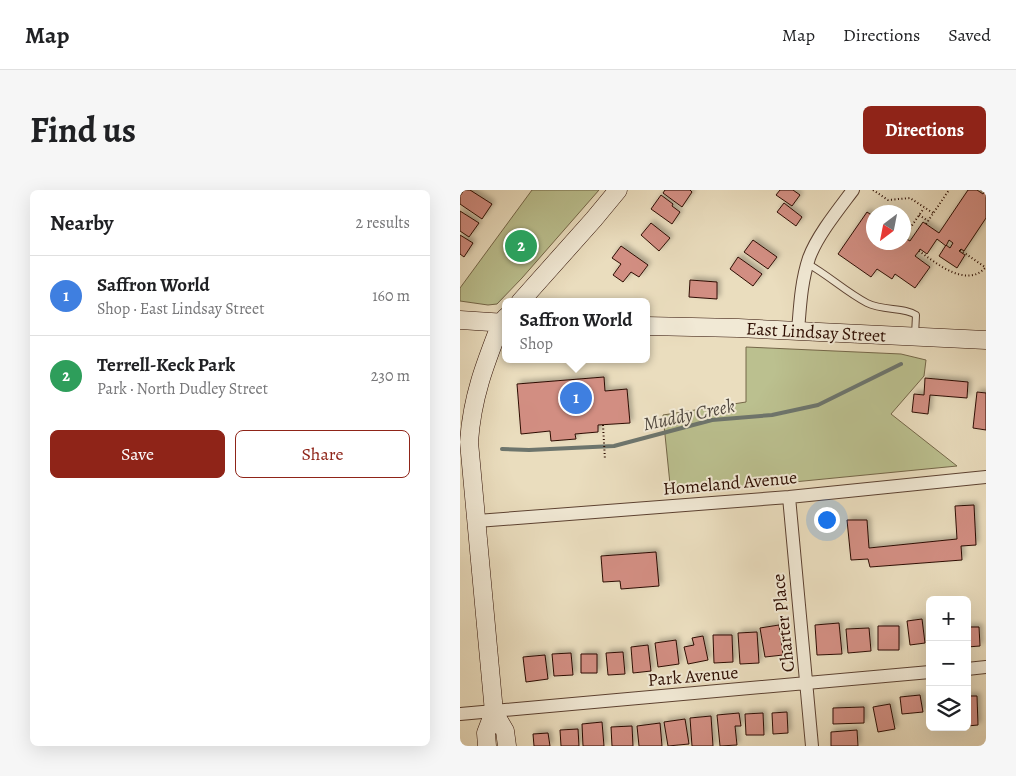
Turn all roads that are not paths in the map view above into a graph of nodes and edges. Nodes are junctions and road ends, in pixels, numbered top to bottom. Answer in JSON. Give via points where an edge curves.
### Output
{"nodes":[{"id":1,"x":618,"y":190,"type":"edge"},
{"id":2,"x":853,"y":190,"type":"edge"},
{"id":3,"x":808,"y":264,"type":"junction"},
{"id":4,"x":524,"y":298,"type":"edge"},
{"id":5,"x":460,"y":320,"type":"edge"},
{"id":6,"x":502,"y":321,"type":"edge"},
{"id":7,"x":502,"y":326,"type":"edge"},
{"id":8,"x":650,"y":326,"type":"edge"},
{"id":9,"x":798,"y":331,"type":"junction"},
{"id":10,"x":915,"y":337,"type":"junction"},
{"id":11,"x":986,"y":340,"type":"edge"},
{"id":12,"x":986,"y":477,"type":"edge"},
{"id":13,"x":789,"y":497,"type":"junction"},
{"id":14,"x":476,"y":521,"type":"junction"},
{"id":15,"x":986,"y":667,"type":"edge"},
{"id":16,"x":971,"y":669,"type":"edge"},
{"id":17,"x":926,"y":672,"type":"edge"},
{"id":18,"x":807,"y":684,"type":"junction"},
{"id":19,"x":494,"y":712,"type":"junction"},
{"id":20,"x":460,"y":714,"type":"edge"},
{"id":21,"x":487,"y":746,"type":"edge"},
{"id":22,"x":507,"y":746,"type":"edge"},
{"id":23,"x":812,"y":746,"type":"edge"}],
"edges":[{"from":1,"to":4,"type":"street"},
{"from":2,"to":3,"type":"street","via":[[827,225]]},
{"from":3,"to":9,"type":"street"},
{"from":3,"to":10,"type":"lane","via":[[867,303],[881,309],[911,311],[916,315]]},
{"from":5,"to":6,"type":"street"},
{"from":7,"to":14,"type":"street","via":[[481,377],[470,425]]},
{"from":8,"to":9,"type":"street","name":"East Lindsay Street"},
{"from":9,"to":10,"type":"street","name":"East Lindsay Street"},
{"from":10,"to":11,"type":"street","name":"East Lindsay Street"},
{"from":12,"to":13,"type":"street","name":"Homeland Avenue"},
{"from":13,"to":14,"type":"street","name":"Homeland Avenue"},
{"from":13,"to":18,"type":"street","name":"Charter Place"},
{"from":14,"to":19,"type":"street"},
{"from":15,"to":16,"type":"street"},
{"from":17,"to":18,"type":"street","name":"Park Avenue"},
{"from":18,"to":19,"type":"street","name":"Park Avenue"},
{"from":18,"to":23,"type":"street","name":"Charter Place"},
{"from":19,"to":20,"type":"street","name":"Park Avenue"},
{"from":19,"to":21,"type":"street","via":[[486,733]]},
{"from":19,"to":22,"type":"street","via":[[505,731]]}]}
